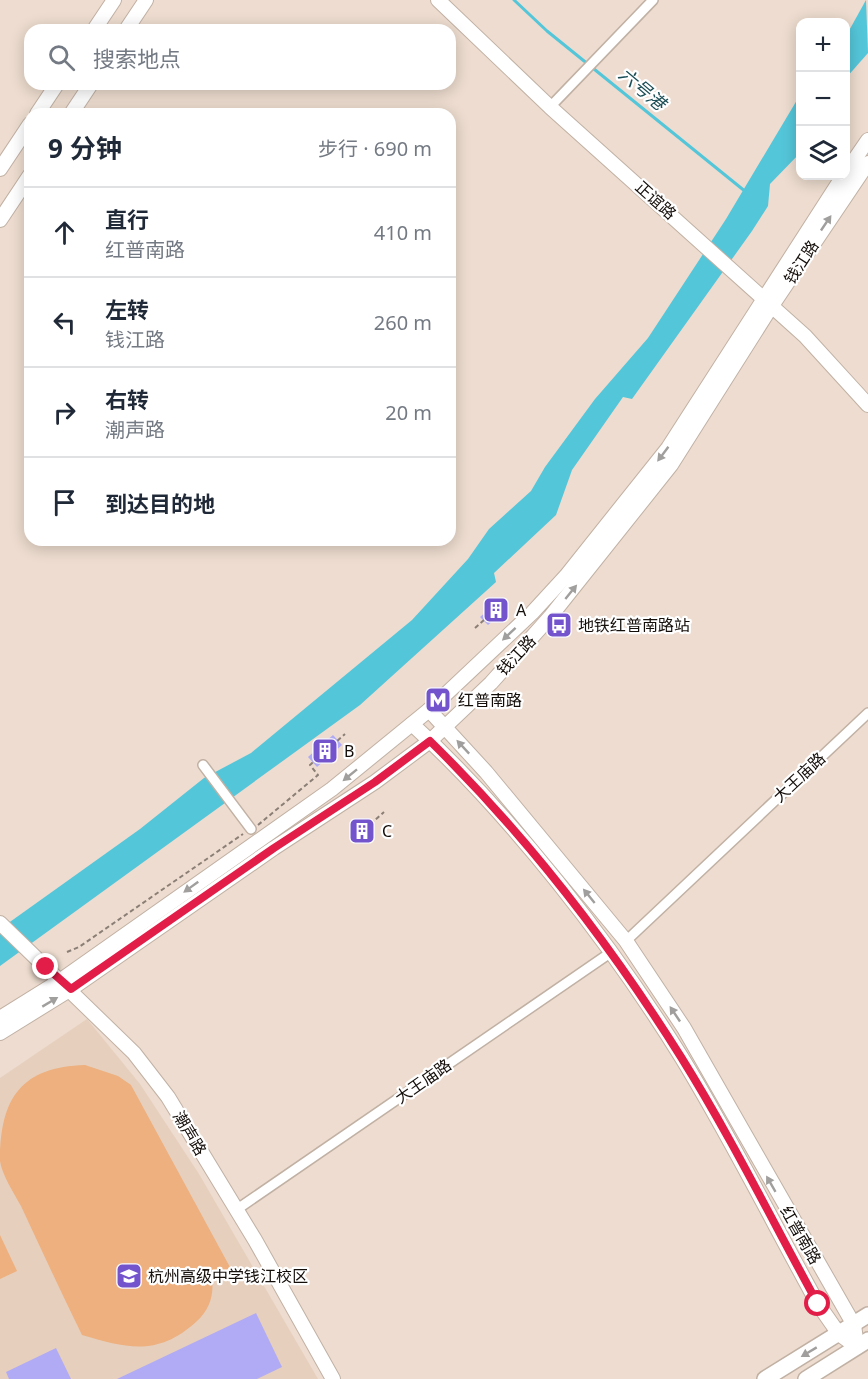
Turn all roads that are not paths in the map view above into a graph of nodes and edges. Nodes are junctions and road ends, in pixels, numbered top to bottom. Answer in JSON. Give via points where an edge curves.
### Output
{"nodes":[{"id":1,"x":114,"y":0,"type":"edge"},
{"id":2,"x":146,"y":0,"type":"edge"},
{"id":3,"x":438,"y":0,"type":"edge"},
{"id":4,"x":653,"y":0,"type":"edge"},
{"id":5,"x":98,"y":24,"type":"edge"},
{"id":6,"x":130,"y":24,"type":"edge"},
{"id":7,"x":53,"y":90,"type":"edge"},
{"id":8,"x":87,"y":90,"type":"edge"},
{"id":9,"x":550,"y":107,"type":"junction"},
{"id":10,"x":41,"y":108,"type":"edge"},
{"id":11,"x":75,"y":108,"type":"edge"},
{"id":12,"x":24,"y":133,"type":"edge"},
{"id":13,"x":868,"y":140,"type":"edge"},
{"id":14,"x":868,"y":163,"type":"edge"},
{"id":15,"x":850,"y":166,"type":"edge"},
{"id":16,"x":0,"y":169,"type":"edge"},
{"id":17,"x":841,"y":180,"type":"edge"},
{"id":18,"x":24,"y":184,"type":"edge"},
{"id":19,"x":0,"y":220,"type":"edge"},
{"id":20,"x":767,"y":303,"type":"junction"},
{"id":21,"x":868,"y":405,"type":"edge"},
{"id":22,"x":429,"y":710,"type":"junction"},
{"id":23,"x":868,"y":713,"type":"edge"},
{"id":24,"x":412,"y":724,"type":"junction"},
{"id":25,"x":444,"y":727,"type":"junction"},
{"id":26,"x":430,"y":741,"type":"junction"},
{"id":27,"x":202,"y":765,"type":"dead end"},
{"id":28,"x":251,"y":829,"type":"road end"},
{"id":29,"x":0,"y":923,"type":"edge"},
{"id":30,"x":626,"y":941,"type":"junction"},
{"id":31,"x":610,"y":953,"type":"junction"},
{"id":32,"x":66,"y":985,"type":"junction"},
{"id":33,"x":0,"y":1018,"type":"edge"},
{"id":34,"x":0,"y":1033,"type":"edge"},
{"id":35,"x":236,"y":1210,"type":"junction"},
{"id":36,"x":868,"y":1315,"type":"edge"},
{"id":37,"x":854,"y":1325,"type":"junction"},
{"id":38,"x":839,"y":1334,"type":"junction"},
{"id":39,"x":863,"y":1344,"type":"edge"},
{"id":40,"x":333,"y":1379,"type":"edge"},
{"id":41,"x":765,"y":1379,"type":"edge"},
{"id":42,"x":807,"y":1379,"type":"edge"}],
"edges":[{"from":1,"to":5,"type":"main road"},
{"from":2,"to":6,"type":"main road"},
{"from":3,"to":9,"type":"main road","name":"正谊路"},
{"from":4,"to":9,"type":"street"},
{"from":7,"to":10,"type":"main road"},
{"from":8,"to":11,"type":"main road"},
{"from":9,"to":20,"type":"main road","name":"正谊路"},
{"from":12,"to":16,"type":"main road"},
{"from":13,"to":15,"type":"main road"},
{"from":20,"to":14,"type":"main road","name":"钱江路","one_way":true},
{"from":17,"to":20,"type":"main road","name":"钱江路"},
{"from":18,"to":19,"type":"main road"},
{"from":20,"to":21,"type":"main road","name":"正谊路","via":[[805,336]]},
{"from":20,"to":22,"type":"main road","name":"钱江路","one_way":true,"via":[[628,500],[532,612]]},
{"from":25,"to":20,"type":"main road","name":"钱江路","one_way":true,"via":[[544,625],[671,465]]},
{"from":22,"to":24,"type":"main road","name":"钱江路"},
{"from":22,"to":25,"type":"main road","name":"红普南路"},
{"from":23,"to":30,"type":"street","name":"大王庙路"},
{"from":24,"to":26,"type":"main road","name":"红普南路"},
{"from":24,"to":32,"type":"main road","name":"钱江路","one_way":true,"via":[[332,789]]},
{"from":25,"to":26,"type":"main road","name":"钱江路"},
{"from":30,"to":25,"type":"main road","name":"红普南路","one_way":true},
{"from":26,"to":31,"type":"main road","name":"红普南路","via":[[500,812]]},
{"from":26,"to":32,"type":"main road","name":"钱江路","via":[[375,782]]},
{"from":27,"to":28,"type":"street"},
{"from":29,"to":32,"type":"main road","name":"潮声路"},
{"from":37,"to":30,"type":"main road","name":"红普南路","one_way":true,"via":[[684,1028]]},
{"from":31,"to":35,"type":"street","name":"大王庙路"},
{"from":31,"to":38,"type":"main road","name":"红普南路","via":[[682,1059],[818,1304]]},
{"from":32,"to":33,"type":"main road","name":"钱江路"},
{"from":34,"to":32,"type":"main road","name":"钱江路","one_way":true},
{"from":32,"to":35,"type":"main road","name":"潮声路","via":[[134,1053],[168,1096]]},
{"from":35,"to":40,"type":"main road","name":"潮声路"},
{"from":36,"to":37,"type":"main road"},
{"from":37,"to":38,"type":"main road"},
{"from":37,"to":39,"type":"main road","name":"红普南路"},
{"from":38,"to":39,"type":"main road","name":"红普南路"},
{"from":38,"to":41,"type":"main road","one_way":true},
{"from":39,"to":42,"type":"main road"}]}
